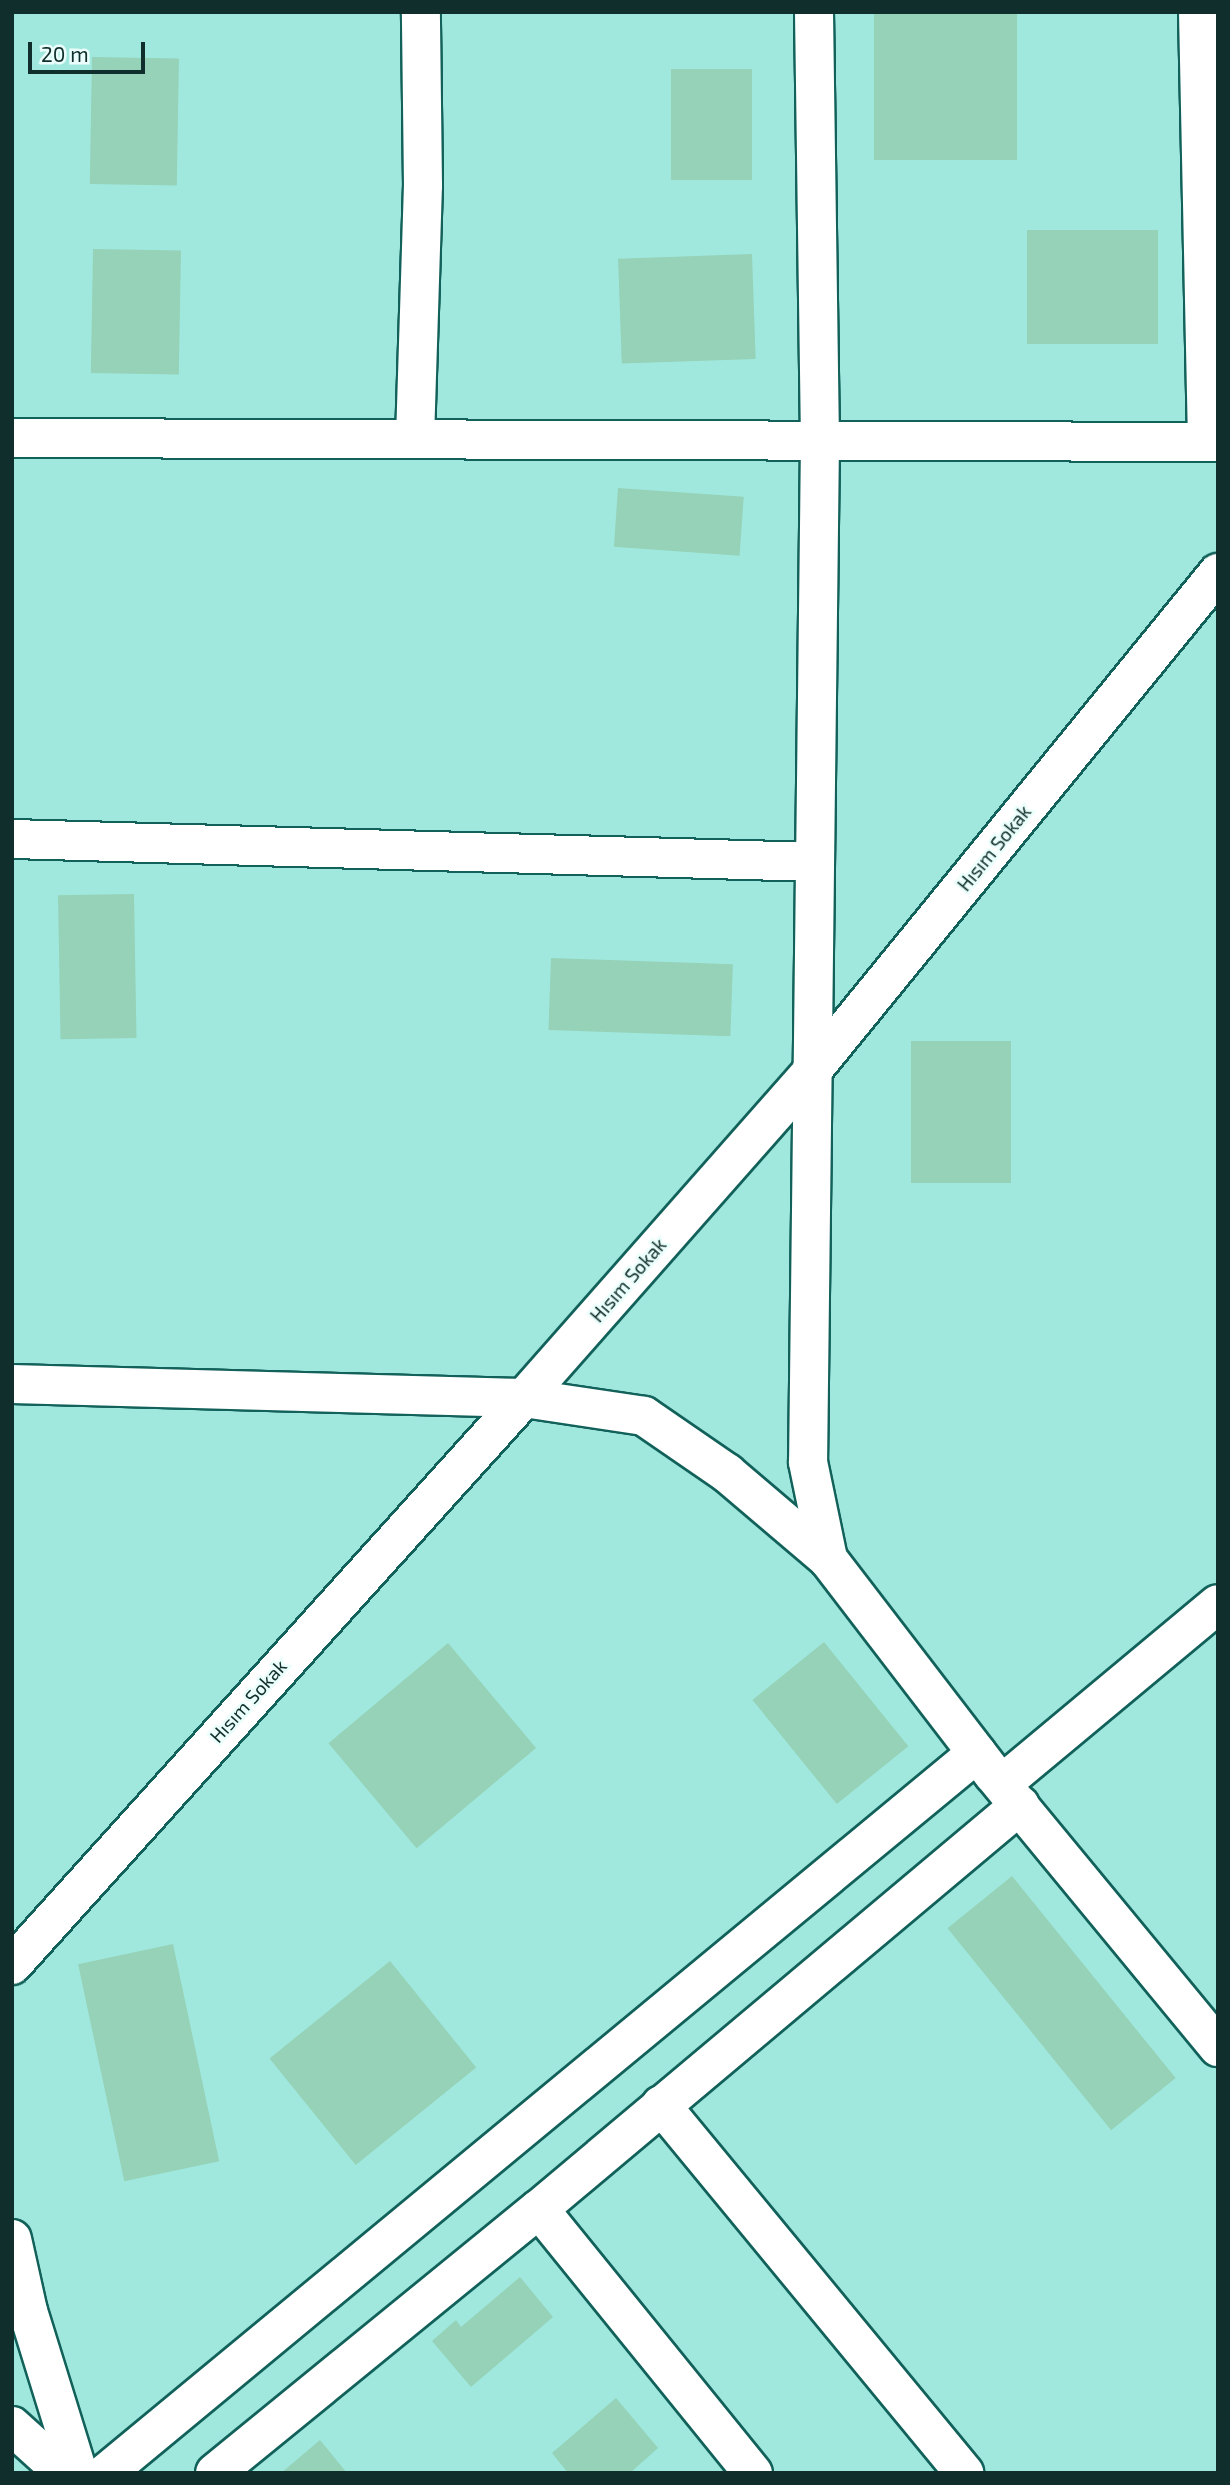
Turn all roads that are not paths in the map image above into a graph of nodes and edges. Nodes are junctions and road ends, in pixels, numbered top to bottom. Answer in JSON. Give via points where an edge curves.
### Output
{"nodes":[{"id":1,"x":421,"y":12,"type":"edge"},
{"id":2,"x":814,"y":12,"type":"edge"},
{"id":3,"x":1198,"y":12,"type":"edge"},
{"id":4,"x":12,"y":438,"type":"edge"},
{"id":5,"x":415,"y":439,"type":"junction"},
{"id":6,"x":820,"y":441,"type":"junction"},
{"id":7,"x":1212,"y":442,"type":"edge"},
{"id":8,"x":1218,"y":573,"type":"edge"},
{"id":9,"x":12,"y":839,"type":"edge"},
{"id":10,"x":814,"y":862,"type":"junction"},
{"id":11,"x":811,"y":1072,"type":"junction"},
{"id":12,"x":12,"y":1384,"type":"edge"},
{"id":13,"x":524,"y":1398,"type":"junction"},
{"id":14,"x":828,"y":1559,"type":"junction"},
{"id":15,"x":1218,"y":1604,"type":"edge"},
{"id":16,"x":977,"y":1753,"type":"junction"},
{"id":17,"x":1011,"y":1794,"type":"junction"},
{"id":18,"x":12,"y":1965,"type":"edge"},
{"id":19,"x":1218,"y":2047,"type":"edge"},
{"id":20,"x":662,"y":2105,"type":"junction"},
{"id":21,"x":539,"y":2209,"type":"junction"},
{"id":22,"x":12,"y":2239,"type":"edge"},
{"id":23,"x":12,"y":2426,"type":"edge"},
{"id":24,"x":64,"y":2473,"type":"edge"},
{"id":25,"x":78,"y":2473,"type":"edge"},
{"id":26,"x":106,"y":2473,"type":"edge"},
{"id":27,"x":215,"y":2473,"type":"edge"},
{"id":28,"x":752,"y":2473,"type":"edge"},
{"id":29,"x":964,"y":2473,"type":"edge"}],
"edges":[{"from":1,"to":5,"type":"street","via":[[423,186]]},
{"from":2,"to":6,"type":"street"},
{"from":3,"to":7,"type":"street"},
{"from":4,"to":5,"type":"street"},
{"from":5,"to":6,"type":"street"},
{"from":6,"to":7,"type":"street"},
{"from":6,"to":10,"type":"street"},
{"from":8,"to":11,"type":"street","name":"Hısım Sokak"},
{"from":9,"to":10,"type":"street"},
{"from":10,"to":11,"type":"street"},
{"from":11,"to":13,"type":"street","name":"Hısım Sokak"},
{"from":11,"to":14,"type":"street","via":[[808,1462]]},
{"from":12,"to":13,"type":"street"},
{"from":13,"to":14,"type":"street","via":[[643,1416],[727,1473]]},
{"from":13,"to":18,"type":"street","name":"Hısım Sokak"},
{"from":14,"to":16,"type":"street"},
{"from":15,"to":17,"type":"street"},
{"from":16,"to":17,"type":"street"},
{"from":16,"to":26,"type":"street"},
{"from":17,"to":19,"type":"street"},
{"from":17,"to":20,"type":"street"},
{"from":20,"to":21,"type":"street"},
{"from":20,"to":29,"type":"street"},
{"from":21,"to":27,"type":"street"},
{"from":21,"to":28,"type":"street"},
{"from":22,"to":25,"type":"street","via":[[28,2311]]},
{"from":23,"to":24,"type":"street"}]}
